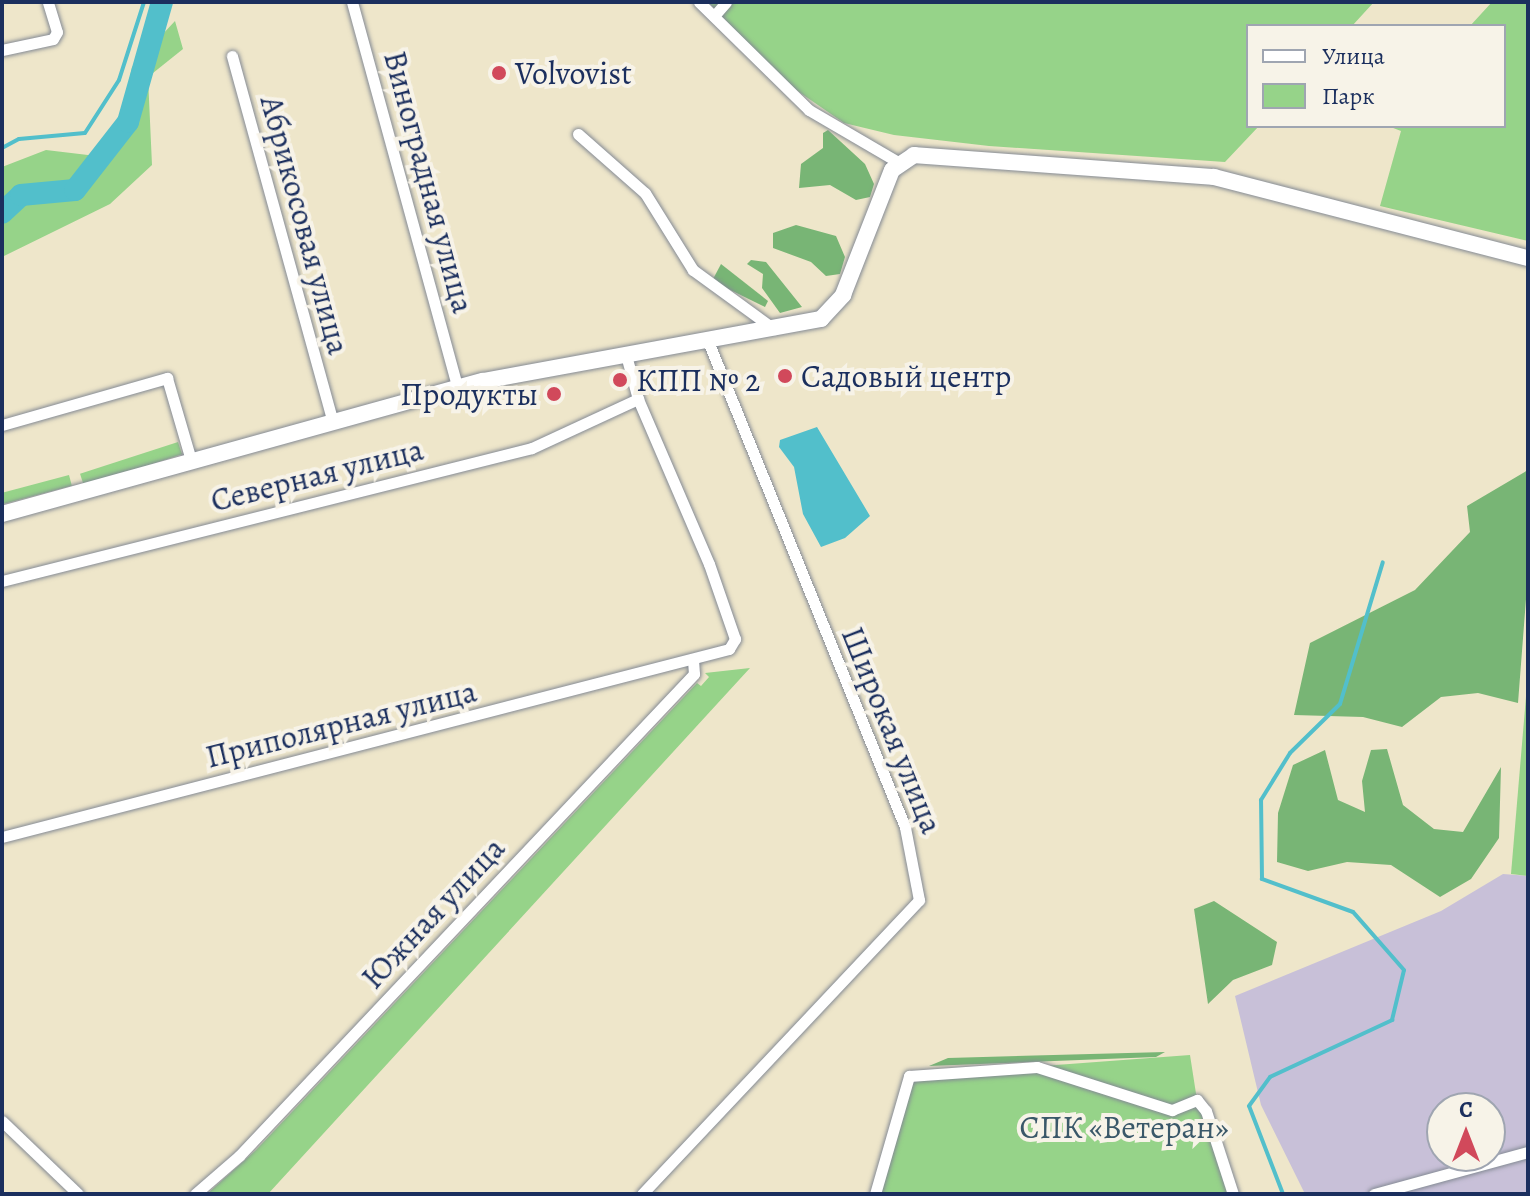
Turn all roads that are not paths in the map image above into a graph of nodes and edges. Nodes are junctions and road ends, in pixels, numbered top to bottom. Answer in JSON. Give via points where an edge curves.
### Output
{"nodes":[{"id":1,"x":48,"y":2,"type":"edge"},
{"id":2,"x":352,"y":2,"type":"edge"},
{"id":3,"x":699,"y":2,"type":"edge"},
{"id":4,"x":719,"y":10,"type":"edge"},
{"id":5,"x":2,"y":50,"type":"edge"},
{"id":6,"x":232,"y":56,"type":"dead end"},
{"id":7,"x":578,"y":134,"type":"dead end"},
{"id":8,"x":898,"y":162,"type":"junction"},
{"id":9,"x":1528,"y":258,"type":"edge"},
{"id":10,"x":774,"y":329,"type":"junction"},
{"id":11,"x":708,"y":341,"type":"junction"},
{"id":12,"x":626,"y":355,"type":"junction"},
{"id":13,"x":456,"y":381,"type":"junction"},
{"id":14,"x":638,"y":399,"type":"junction"},
{"id":15,"x":331,"y":414,"type":"junction"},
{"id":16,"x":2,"y":425,"type":"edge"},
{"id":17,"x":191,"y":460,"type":"junction"},
{"id":18,"x":2,"y":514,"type":"edge"},
{"id":19,"x":2,"y":581,"type":"edge"},
{"id":20,"x":693,"y":660,"type":"junction"},
{"id":21,"x":2,"y":837,"type":"edge"},
{"id":22,"x":2,"y":1121,"type":"edge"},
{"id":23,"x":1528,"y":1152,"type":"edge"},
{"id":24,"x":78,"y":1194,"type":"edge"},
{"id":25,"x":195,"y":1194,"type":"edge"},
{"id":26,"x":642,"y":1194,"type":"edge"},
{"id":27,"x":875,"y":1194,"type":"edge"},
{"id":28,"x":1233,"y":1194,"type":"edge"},
{"id":29,"x":1374,"y":1194,"type":"edge"}],
"edges":[{"from":1,"to":5,"type":"street","via":[[57,32],[53,39]]},
{"from":2,"to":13,"type":"street","name":"Виноградная улица"},
{"from":3,"to":4,"type":"street"},
{"from":4,"to":8,"type":"street","via":[[809,110]]},
{"from":6,"to":15,"type":"street","name":"Абрикосовая улица"},
{"from":7,"to":10,"type":"street","via":[[645,193],[693,270]]},
{"from":8,"to":9,"type":"street","via":[[938,153],[1201,175]]},
{"from":8,"to":10,"type":"street","via":[[836,305],[821,319]]},
{"from":10,"to":11,"type":"street"},
{"from":11,"to":12,"type":"street"},
{"from":11,"to":26,"type":"street","name":"Широкая улица","via":[[905,827],[919,900]]},
{"from":12,"to":13,"type":"street"},
{"from":12,"to":14,"type":"street"},
{"from":13,"to":15,"type":"street"},
{"from":14,"to":19,"type":"street","name":"Северная улица","via":[[532,448]]},
{"from":14,"to":20,"type":"street","name":"Приполярная улица","via":[[735,639],[729,649]]},
{"from":15,"to":17,"type":"street"},
{"from":16,"to":17,"type":"street","via":[[167,378]]},
{"from":17,"to":18,"type":"street"},
{"from":20,"to":21,"type":"street","name":"Приполярная улица"},
{"from":20,"to":25,"type":"street","name":"Южная улица","via":[[694,674],[673,697],[239,1156]]},
{"from":22,"to":24,"type":"street"},
{"from":23,"to":29,"type":"street"},
{"from":27,"to":28,"type":"street","via":[[909,1076],[1037,1067],[1172,1110],[1197,1100],[1222,1154]]}]}
